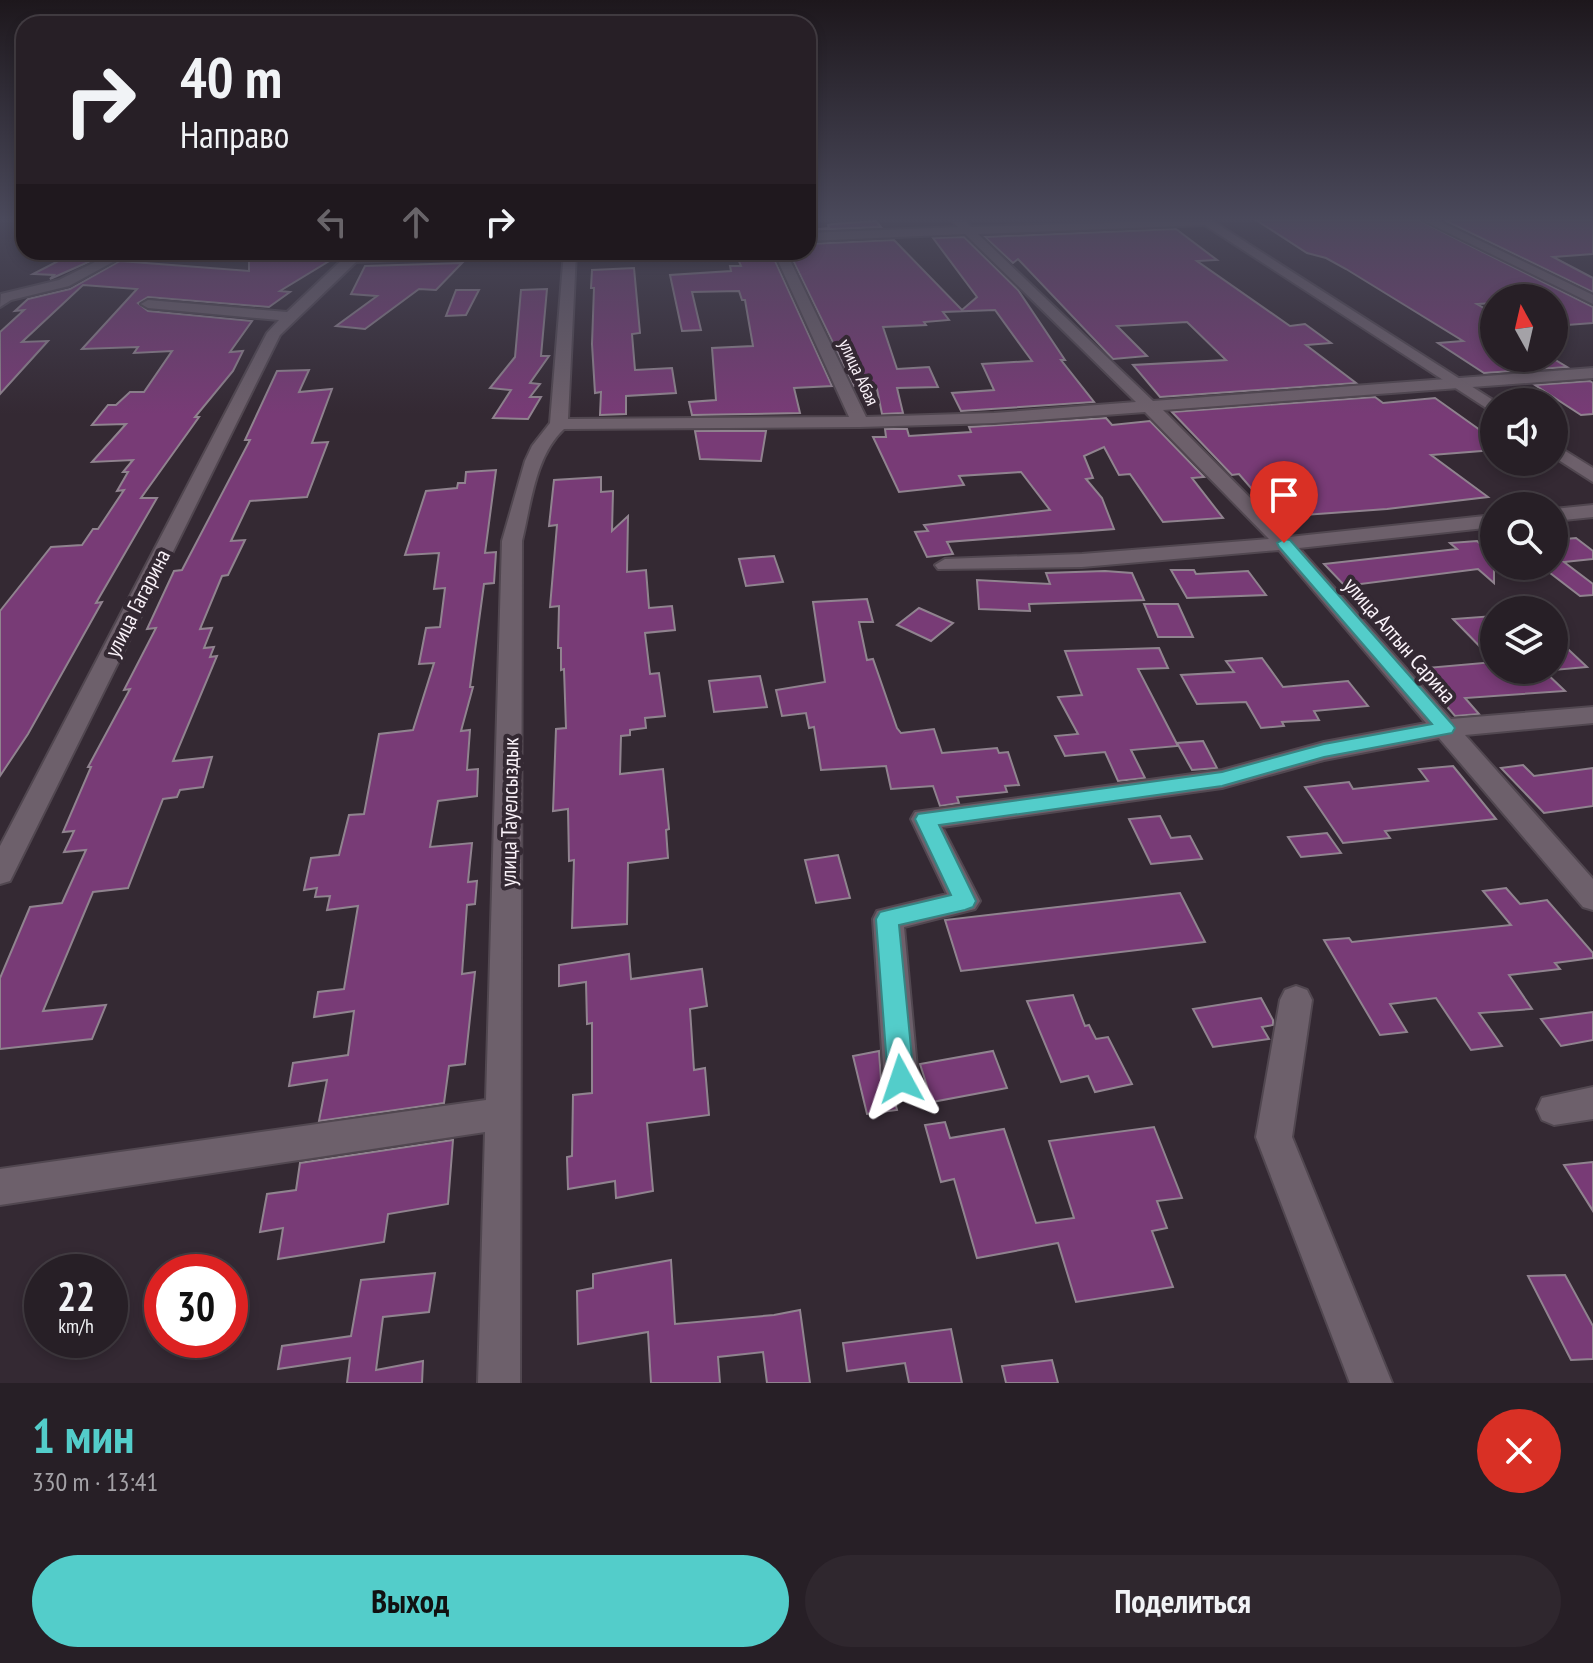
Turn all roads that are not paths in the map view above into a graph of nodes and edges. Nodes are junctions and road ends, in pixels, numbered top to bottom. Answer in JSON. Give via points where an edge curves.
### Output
{"nodes":[{"id":1,"x":58,"y":285,"type":"edge"},
{"id":2,"x":324,"y":285,"type":"edge"},
{"id":3,"x":568,"y":285,"type":"edge"},
{"id":4,"x":795,"y":285,"type":"edge"},
{"id":5,"x":1023,"y":285,"type":"edge"},
{"id":6,"x":1305,"y":285,"type":"edge"},
{"id":7,"x":1561,"y":285,"type":"edge"},
{"id":8,"x":1593,"y":300,"type":"edge"},
{"id":9,"x":0,"y":303,"type":"edge"},
{"id":10,"x":148,"y":304,"type":"dead end"},
{"id":11,"x":290,"y":317,"type":"junction"},
{"id":12,"x":1593,"y":373,"type":"edge"},
{"id":13,"x":1458,"y":383,"type":"junction"},
{"id":14,"x":1480,"y":398,"type":"edge"},
{"id":15,"x":1151,"y":408,"type":"junction"},
{"id":16,"x":860,"y":422,"type":"junction"},
{"id":17,"x":559,"y":424,"type":"junction"},
{"id":18,"x":1568,"y":459,"type":"edge"},
{"id":19,"x":1593,"y":476,"type":"edge"},
{"id":20,"x":1593,"y":511,"type":"edge"},
{"id":21,"x":1568,"y":514,"type":"edge"},
{"id":22,"x":1480,"y":522,"type":"edge"},
{"id":23,"x":1284,"y":543,"type":"junction"},
{"id":24,"x":945,"y":565,"type":"dead end"},
{"id":25,"x":1593,"y":715,"type":"edge"},
{"id":26,"x":1445,"y":728,"type":"junction"},
{"id":27,"x":0,"y":873,"type":"edge"},
{"id":28,"x":1593,"y":899,"type":"edge"},
{"id":29,"x":1296,"y":1000,"type":"dead end"},
{"id":30,"x":901,"y":1079,"type":"dead end"},
{"id":31,"x":1593,"y":1103,"type":"edge"},
{"id":32,"x":1554,"y":1109,"type":"dead end"},
{"id":33,"x":505,"y":1113,"type":"junction"},
{"id":34,"x":0,"y":1187,"type":"edge"},
{"id":35,"x":499,"y":1383,"type":"edge"},
{"id":36,"x":1371,"y":1383,"type":"edge"}],
"edges":[{"from":1,"to":9,"type":"street"},
{"from":2,"to":11,"type":"street","name":"улица Гагарина"},
{"from":3,"to":17,"type":"street"},
{"from":4,"to":16,"type":"street","name":"улица Абая"},
{"from":5,"to":15,"type":"street","name":"улица Алтын Сарина"},
{"from":6,"to":13,"type":"street"},
{"from":7,"to":8,"type":"street"},
{"from":10,"to":11,"type":"street"},
{"from":11,"to":27,"type":"street","name":"улица Гагарина","via":[[274,333]]},
{"from":12,"to":13,"type":"street"},
{"from":13,"to":14,"type":"street"},
{"from":13,"to":15,"type":"street"},
{"from":15,"to":16,"type":"street"},
{"from":15,"to":23,"type":"street","name":"улица Алтын Сарина"},
{"from":16,"to":17,"type":"street"},
{"from":17,"to":33,"type":"street","name":"улица Тауелсыздык","via":[[550,430],[535,459],[512,541]]},
{"from":18,"to":19,"type":"street"},
{"from":20,"to":21,"type":"street"},
{"from":22,"to":23,"type":"street"},
{"from":23,"to":24,"type":"street"},
{"from":23,"to":26,"type":"street","name":"улица Алтын Сарина"},
{"from":25,"to":26,"type":"street"},
{"from":26,"to":28,"type":"street","name":"улица Алтын Сарина"},
{"from":26,"to":30,"type":"street","via":[[1324,751],[1222,779],[925,819],[965,901],[888,919]]},
{"from":29,"to":36,"type":"street","via":[[1274,1137]]},
{"from":31,"to":32,"type":"street"},
{"from":33,"to":34,"type":"street"},
{"from":33,"to":35,"type":"street","name":"улица Тауелсыздык"}]}
